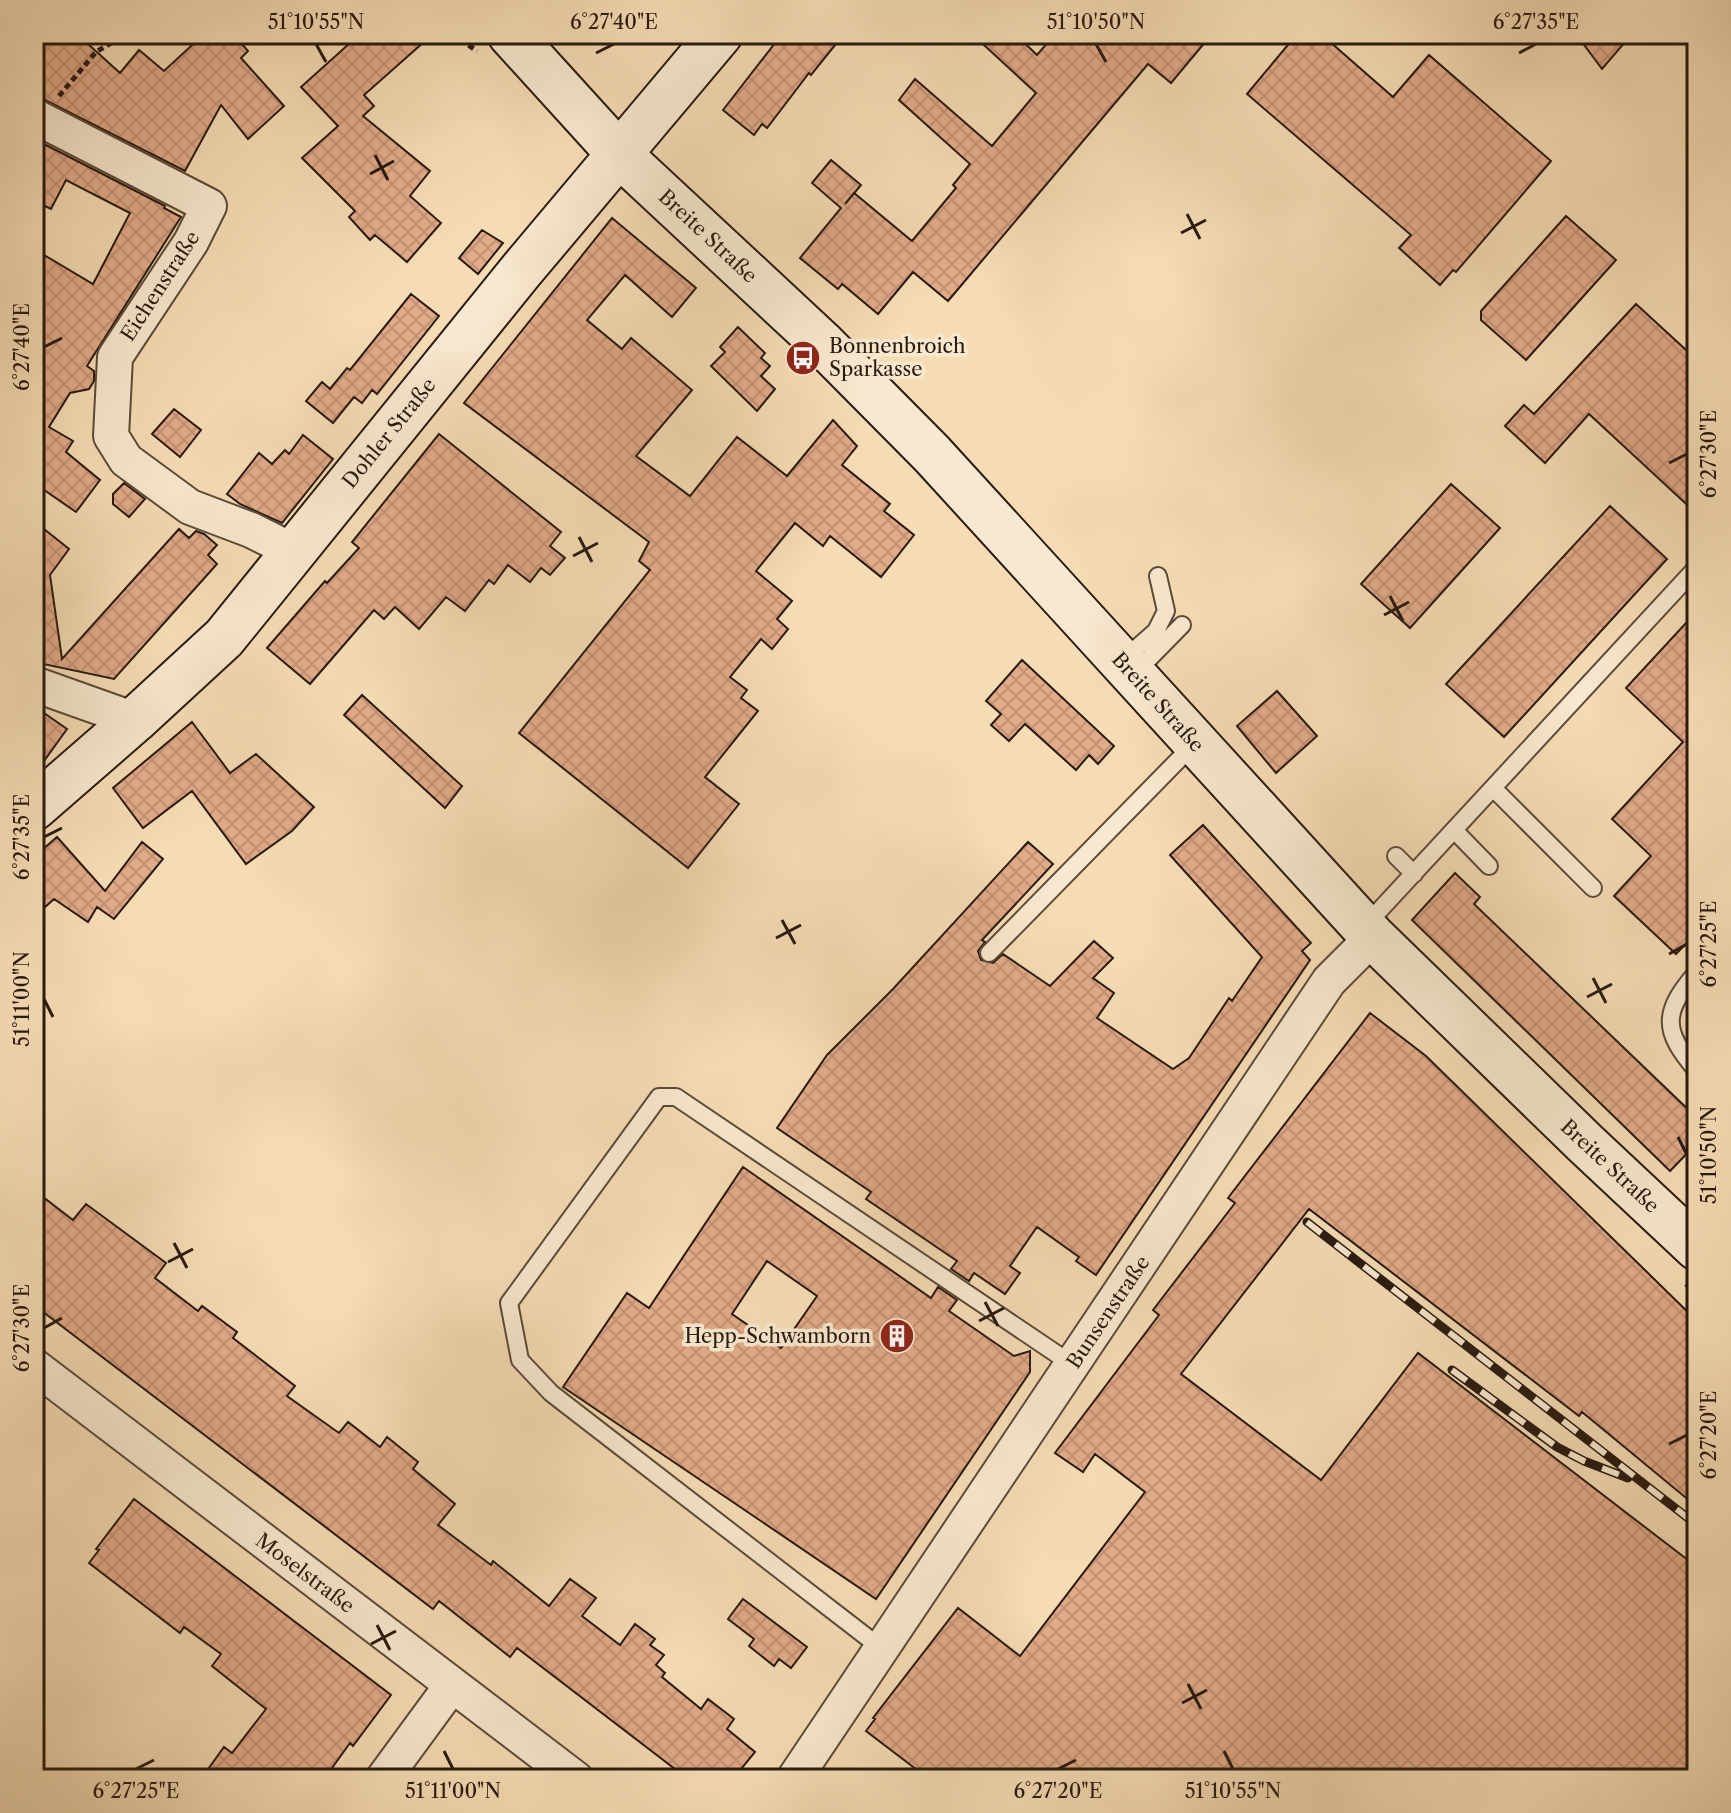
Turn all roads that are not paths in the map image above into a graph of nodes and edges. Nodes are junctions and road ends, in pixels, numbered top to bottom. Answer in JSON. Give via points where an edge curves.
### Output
{"nodes":[{"id":1,"x":510,"y":34,"type":"edge"},
{"id":2,"x":720,"y":34,"type":"edge"},
{"id":3,"x":40,"y":119,"type":"edge"},
{"id":4,"x":620,"y":155,"type":"junction"},
{"id":5,"x":295,"y":552,"type":"junction"},
{"id":6,"x":1697,"y":567,"type":"edge"},
{"id":7,"x":1158,"y":576,"type":"dead end"},
{"id":8,"x":1182,"y":625,"type":"dead end"},
{"id":9,"x":1127,"y":668,"type":"junction"},
{"id":10,"x":34,"y":684,"type":"edge"},
{"id":11,"x":135,"y":720,"type":"junction"},
{"id":12,"x":1195,"y":743,"type":"junction"},
{"id":13,"x":1493,"y":788,"type":"junction"},
{"id":14,"x":34,"y":808,"type":"edge"},
{"id":15,"x":1454,"y":830,"type":"junction"},
{"id":16,"x":1396,"y":856,"type":"dead end"},
{"id":17,"x":1489,"y":866,"type":"dead end"},
{"id":18,"x":1414,"y":874,"type":"junction"},
{"id":19,"x":1593,"y":888,"type":"dead end"},
{"id":20,"x":1369,"y":932,"type":"junction"},
{"id":21,"x":989,"y":953,"type":"dead end"},
{"id":22,"x":1697,"y":972,"type":"edge"},
{"id":23,"x":1697,"y":1071,"type":"edge"},
{"id":24,"x":1697,"y":1248,"type":"edge"},
{"id":25,"x":1073,"y":1365,"type":"junction"},
{"id":26,"x":34,"y":1366,"type":"edge"},
{"id":27,"x":881,"y":1648,"type":"junction"},
{"id":28,"x":452,"y":1685,"type":"junction"},
{"id":29,"x":383,"y":1779,"type":"edge"},
{"id":30,"x":576,"y":1779,"type":"edge"},
{"id":31,"x":794,"y":1779,"type":"edge"}],
"edges":[{"from":1,"to":4,"type":"main road","name":"Breite Straße"},
{"from":2,"to":4,"type":"main road","name":"Dohler Straße"},
{"from":3,"to":5,"type":"street","name":"Eichenstraße","via":[[209,206],[115,357],[111,436],[126,460],[190,507]]},
{"from":4,"to":5,"type":"main road","name":"Dohler Straße"},
{"from":4,"to":9,"type":"main road","name":"Breite Straße","via":[[821,342],[932,454]]},
{"from":5,"to":11,"type":"main road","name":"Dohler Straße","via":[[224,638]]},
{"from":6,"to":13,"type":"lane"},
{"from":7,"to":9,"type":"lane","via":[[1166,611]]},
{"from":8,"to":9,"type":"lane"},
{"from":9,"to":12,"type":"main road","name":"Breite Straße"},
{"from":10,"to":11,"type":"street"},
{"from":11,"to":14,"type":"main road","name":"Dohler Straße"},
{"from":12,"to":20,"type":"main road","name":"Breite Straße"},
{"from":12,"to":21,"type":"lane"},
{"from":13,"to":15,"type":"lane"},
{"from":13,"to":19,"type":"lane"},
{"from":15,"to":17,"type":"lane"},
{"from":15,"to":18,"type":"lane"},
{"from":16,"to":18,"type":"lane"},
{"from":18,"to":20,"type":"lane"},
{"from":20,"to":24,"type":"main road","name":"Breite Straße"},
{"from":20,"to":25,"type":"street","name":"Bunsenstraße","via":[[1329,981]]},
{"from":22,"to":23,"type":"lane","via":[[1678,994],[1669,1029]]},
{"from":25,"to":27,"type":"street","name":"Bunsenstraße"},
{"from":25,"to":27,"type":"lane","via":[[676,1097],[659,1097],[509,1303],[520,1360],[551,1393]]},
{"from":26,"to":28,"type":"street","name":"Moselstraße"},
{"from":27,"to":31,"type":"street","name":"Bunsenstraße"},
{"from":28,"to":29,"type":"street"},
{"from":28,"to":30,"type":"street","name":"Moselstraße"}]}
